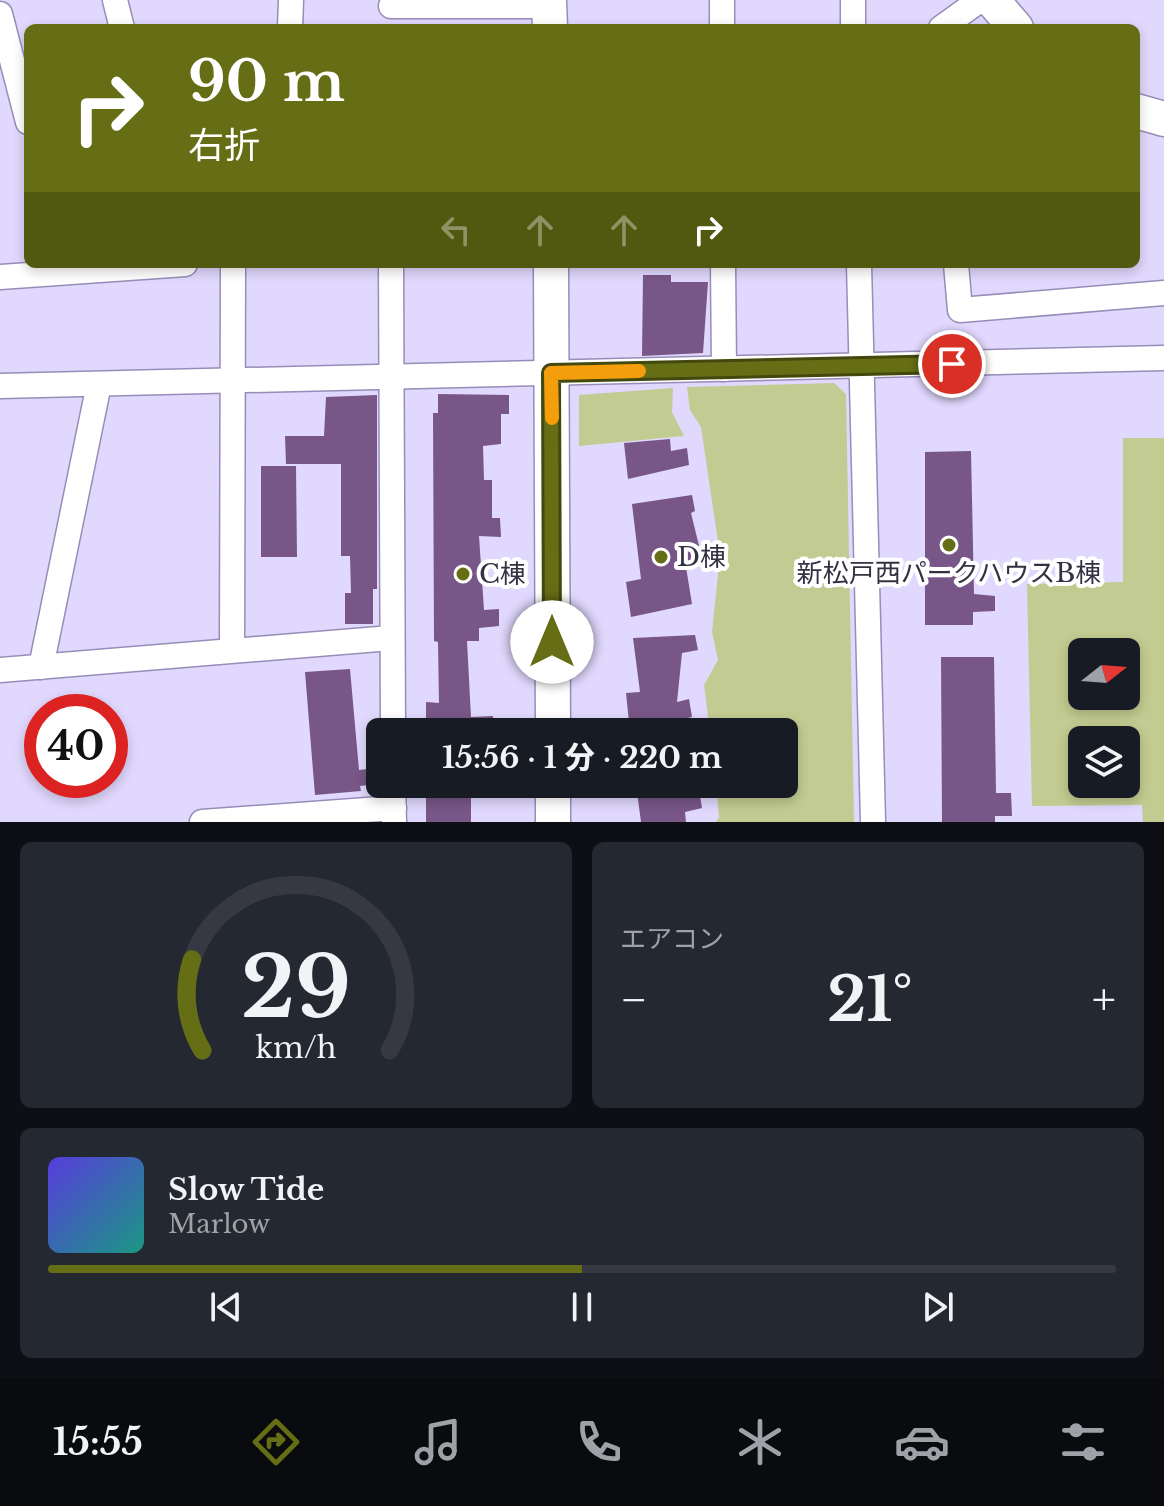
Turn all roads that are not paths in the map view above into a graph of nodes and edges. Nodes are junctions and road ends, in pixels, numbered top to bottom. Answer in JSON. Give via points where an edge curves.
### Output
{"nodes":[{"id":1,"x":13,"y":0,"type":"edge"},
{"id":2,"x":115,"y":0,"type":"edge"},
{"id":3,"x":291,"y":0,"type":"edge"},
{"id":4,"x":722,"y":0,"type":"edge"},
{"id":5,"x":853,"y":0,"type":"edge"},
{"id":6,"x":980,"y":0,"type":"edge"},
{"id":7,"x":992,"y":0,"type":"edge"},
{"id":8,"x":0,"y":3,"type":"edge"},
{"id":9,"x":391,"y":11,"type":"edge"},
{"id":10,"x":549,"y":11,"type":"edge"},
{"id":11,"x":0,"y":14,"type":"edge"},
{"id":12,"x":121,"y":24,"type":"edge"},
{"id":13,"x":290,"y":24,"type":"edge"},
{"id":14,"x":722,"y":24,"type":"edge"},
{"id":15,"x":853,"y":24,"type":"edge"},
{"id":16,"x":947,"y":24,"type":"edge"},
{"id":17,"x":1013,"y":24,"type":"edge"},
{"id":18,"x":24,"y":107,"type":"edge"},
{"id":19,"x":1140,"y":112,"type":"edge"},
{"id":20,"x":1164,"y":119,"type":"edge"},
{"id":21,"x":66,"y":268,"type":"edge"},
{"id":22,"x":233,"y":268,"type":"edge"},
{"id":23,"x":391,"y":268,"type":"edge"},
{"id":24,"x":551,"y":268,"type":"edge"},
{"id":25,"x":723,"y":268,"type":"edge"},
{"id":26,"x":859,"y":268,"type":"edge"},
{"id":27,"x":956,"y":268,"type":"edge"},
{"id":28,"x":0,"y":277,"type":"edge"},
{"id":29,"x":1164,"y":293,"type":"edge"},
{"id":30,"x":1164,"y":358,"type":"edge"},
{"id":31,"x":862,"y":366,"type":"junction"},
{"id":32,"x":724,"y":369,"type":"junction"},
{"id":33,"x":551,"y":373,"type":"junction"},
{"id":34,"x":391,"y":376,"type":"junction"},
{"id":35,"x":234,"y":379,"type":"junction"},
{"id":36,"x":99,"y":384,"type":"junction"},
{"id":37,"x":0,"y":386,"type":"edge"},
{"id":38,"x":391,"y":638,"type":"junction"},
{"id":39,"x":232,"y":649,"type":"junction"},
{"id":40,"x":41,"y":667,"type":"junction"},
{"id":41,"x":0,"y":670,"type":"edge"},
{"id":42,"x":393,"y":718,"type":"edge"},
{"id":43,"x":553,"y":718,"type":"edge"},
{"id":44,"x":553,"y":798,"type":"edge"},
{"id":45,"x":394,"y":805,"type":"edge"},
{"id":46,"x":202,"y":822,"type":"edge"},
{"id":47,"x":553,"y":822,"type":"edge"},
{"id":48,"x":873,"y":822,"type":"edge"}],
"edges":[{"from":1,"to":8,"type":"street"},
{"from":2,"to":12,"type":"street"},
{"from":3,"to":13,"type":"street"},
{"from":4,"to":14,"type":"street"},
{"from":5,"to":15,"type":"street"},
{"from":6,"to":16,"type":"street"},
{"from":7,"to":17,"type":"street"},
{"from":9,"to":10,"type":"street"},
{"from":11,"to":18,"type":"street"},
{"from":19,"to":20,"type":"street"},
{"from":21,"to":28,"type":"street"},
{"from":22,"to":35,"type":"street"},
{"from":23,"to":34,"type":"street"},
{"from":24,"to":33,"type":"street"},
{"from":25,"to":32,"type":"street"},
{"from":26,"to":31,"type":"street"},
{"from":27,"to":29,"type":"street","via":[[960,310]]},
{"from":30,"to":31,"type":"street"},
{"from":31,"to":32,"type":"street"},
{"from":31,"to":48,"type":"street"},
{"from":32,"to":33,"type":"street"},
{"from":33,"to":34,"type":"street"},
{"from":33,"to":43,"type":"street"},
{"from":34,"to":35,"type":"street"},
{"from":34,"to":38,"type":"street"},
{"from":35,"to":36,"type":"street"},
{"from":35,"to":39,"type":"street"},
{"from":36,"to":37,"type":"street"},
{"from":36,"to":40,"type":"street"},
{"from":38,"to":39,"type":"street"},
{"from":38,"to":42,"type":"street"},
{"from":39,"to":40,"type":"street"},
{"from":40,"to":41,"type":"street"},
{"from":44,"to":47,"type":"street"},
{"from":45,"to":46,"type":"street"}]}
